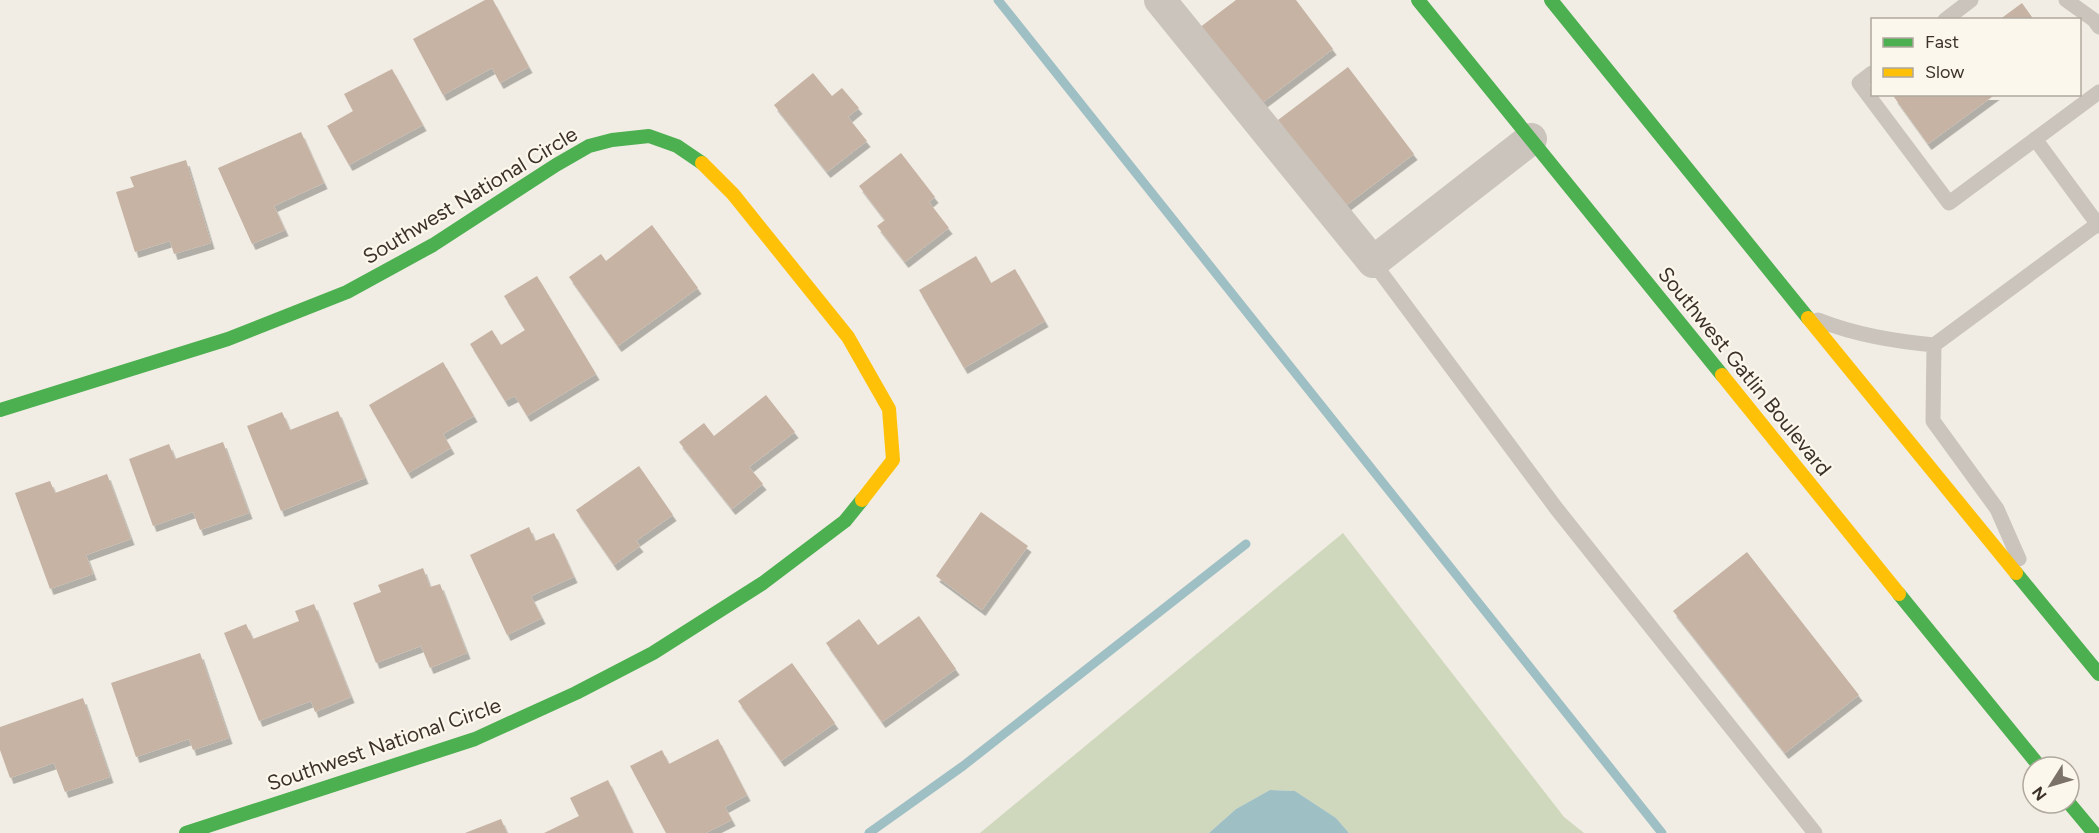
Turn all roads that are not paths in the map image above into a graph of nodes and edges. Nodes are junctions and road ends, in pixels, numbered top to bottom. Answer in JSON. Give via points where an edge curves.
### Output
{"nodes":[{"id":1,"x":1160,"y":0,"type":"edge"},
{"id":2,"x":1418,"y":0,"type":"edge"},
{"id":3,"x":1551,"y":0,"type":"edge"},
{"id":4,"x":1971,"y":0,"type":"edge"},
{"id":5,"x":2066,"y":0,"type":"edge"},
{"id":6,"x":1948,"y":18,"type":"edge"},
{"id":7,"x":2099,"y":27,"type":"edge"},
{"id":8,"x":1871,"y":74,"type":"edge"},
{"id":9,"x":2099,"y":81,"type":"edge"},
{"id":10,"x":2096,"y":95,"type":"edge"},
{"id":11,"x":1531,"y":139,"type":"junction"},
{"id":12,"x":2035,"y":139,"type":"junction"},
{"id":13,"x":2098,"y":224,"type":"edge"},
{"id":14,"x":1373,"y":262,"type":"junction"},
{"id":15,"x":1806,"y":315,"type":"junction"},
{"id":16,"x":1934,"y":345,"type":"junction"},
{"id":17,"x":0,"y":410,"type":"edge"},
{"id":18,"x":2034,"y":595,"type":"junction"},
{"id":19,"x":2099,"y":674,"type":"edge"},
{"id":20,"x":2030,"y":755,"type":"edge"},
{"id":21,"x":2079,"y":815,"type":"edge"},
{"id":22,"x":186,"y":833,"type":"edge"},
{"id":23,"x":1815,"y":833,"type":"edge"},
{"id":24,"x":2094,"y":833,"type":"edge"}],
"edges":[{"from":1,"to":14,"type":"street"},
{"from":2,"to":11,"type":"street","name":"Southwest Gatlin Boulevard"},
{"from":3,"to":15,"type":"street"},
{"from":4,"to":6,"type":"lane"},
{"from":5,"to":7,"type":"lane"},
{"from":8,"to":12,"type":"lane","via":[[1859,83],[1949,203]]},
{"from":9,"to":10,"type":"lane"},
{"from":10,"to":12,"type":"lane"},
{"from":11,"to":14,"type":"street"},
{"from":11,"to":20,"type":"street","name":"Southwest Gatlin Boulevard"},
{"from":12,"to":13,"type":"lane"},
{"from":13,"to":16,"type":"lane"},
{"from":14,"to":23,"type":"lane","via":[[1556,508]]},
{"from":15,"to":16,"type":"lane","via":[[1843,330]]},
{"from":15,"to":18,"type":"street"},
{"from":16,"to":18,"type":"lane","via":[[1932,421],[1997,509]]},
{"from":17,"to":22,"type":"street","name":"Southwest National Circle","via":[[228,339],[347,292],[434,245],[589,146],[649,136],[677,146],[706,166],[733,194],[848,337],[889,409],[893,460],[844,521],[763,583],[653,653],[475,739]]},
{"from":18,"to":19,"type":"street"},
{"from":21,"to":24,"type":"street"}]}
